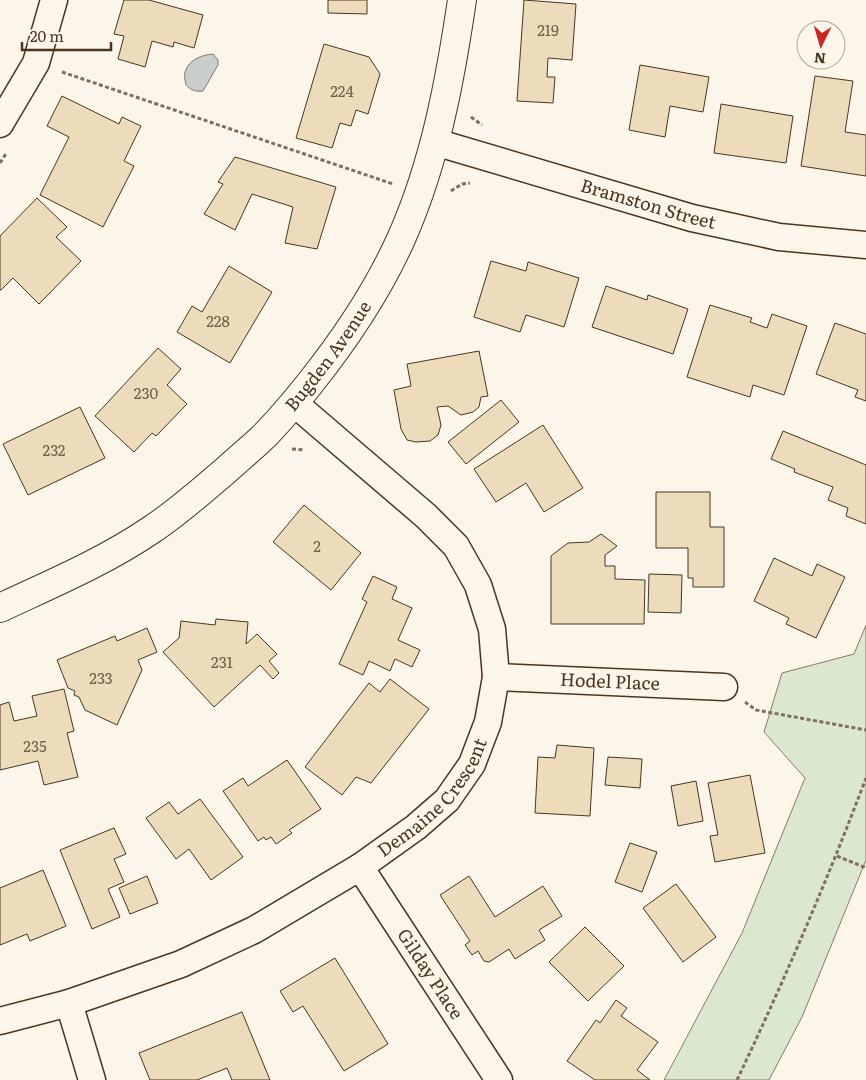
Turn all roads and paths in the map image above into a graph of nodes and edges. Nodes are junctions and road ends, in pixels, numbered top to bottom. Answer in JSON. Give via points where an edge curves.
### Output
{"nodes":[{"id":1,"x":54,"y":0,"type":"edge"},
{"id":2,"x":462,"y":0,"type":"edge"},
{"id":3,"x":64,"y":72,"type":"dead end"},
{"id":4,"x":0,"y":124,"type":"edge"},
{"id":5,"x":436,"y":142,"type":"junction"},
{"id":6,"x":476,"y":182,"type":"dead end"},
{"id":7,"x":391,"y":183,"type":"dead end"},
{"id":8,"x":446,"y":194,"type":"dead end"},
{"id":9,"x":866,"y":245,"type":"edge"},
{"id":10,"x":294,"y":404,"type":"junction"},
{"id":11,"x":286,"y":451,"type":"dead end"},
{"id":12,"x":311,"y":452,"type":"dead end"},
{"id":13,"x":31,"y":593,"type":"junction"},
{"id":14,"x":0,"y":601,"type":"edge"},
{"id":15,"x":0,"y":608,"type":"edge"},
{"id":16,"x":496,"y":677,"type":"junction"},
{"id":17,"x":724,"y":687,"type":"joint"},
{"id":18,"x":866,"y":730,"type":"edge"},
{"id":19,"x":866,"y":778,"type":"edge"},
{"id":20,"x":837,"y":856,"type":"junction"},
{"id":21,"x":360,"y":867,"type":"junction"},
{"id":22,"x":866,"y":868,"type":"edge"},
{"id":23,"x":69,"y":1003,"type":"junction"},
{"id":24,"x":0,"y":1021,"type":"edge"},
{"id":25,"x":92,"y":1080,"type":"edge"},
{"id":26,"x":499,"y":1080,"type":"edge"},
{"id":27,"x":737,"y":1080,"type":"edge"}],
"edges":[{"from":1,"to":4,"type":"street","via":[[36,63]]},
{"from":2,"to":5,"type":"street","name":"Bugden Avenue","via":[[453,65]]},
{"from":3,"to":7,"type":"path"},
{"from":5,"to":9,"type":"street","name":"Bramston Street","via":[[692,218],[779,237]]},
{"from":5,"to":10,"type":"street","name":"Bugden Avenue","via":[[402,238],[379,283],[339,347]]},
{"from":6,"to":8,"type":"path","via":[[462,184]]},
{"from":10,"to":13,"type":"street","name":"Bugden Avenue","via":[[261,439],[190,502],[110,555]]},
{"from":10,"to":16,"type":"street","name":"Demaine Crescent","via":[[426,516],[456,546],[478,585],[492,629]]},
{"from":11,"to":12,"type":"path","via":[[293,448]]},
{"from":13,"to":14,"type":"street","name":"Bugden Avenue"},
{"from":13,"to":15,"type":"street","name":"Bugden Avenue"},
{"from":16,"to":17,"type":"street","name":"Hodel Place"},
{"from":16,"to":21,"type":"street","name":"Demaine Crescent","via":[[488,722],[472,764],[447,800]]},
{"from":17,"to":18,"type":"path","via":[[756,710]]},
{"from":19,"to":20,"type":"path"},
{"from":20,"to":22,"type":"path"},
{"from":20,"to":27,"type":"path","via":[[788,972]]},
{"from":21,"to":23,"type":"street","name":"Demaine Crescent","via":[[254,930],[181,964]]},
{"from":21,"to":26,"type":"street","name":"Gilday Place"},
{"from":23,"to":24,"type":"street","name":"Demaine Crescent"},
{"from":23,"to":25,"type":"street"}]}
